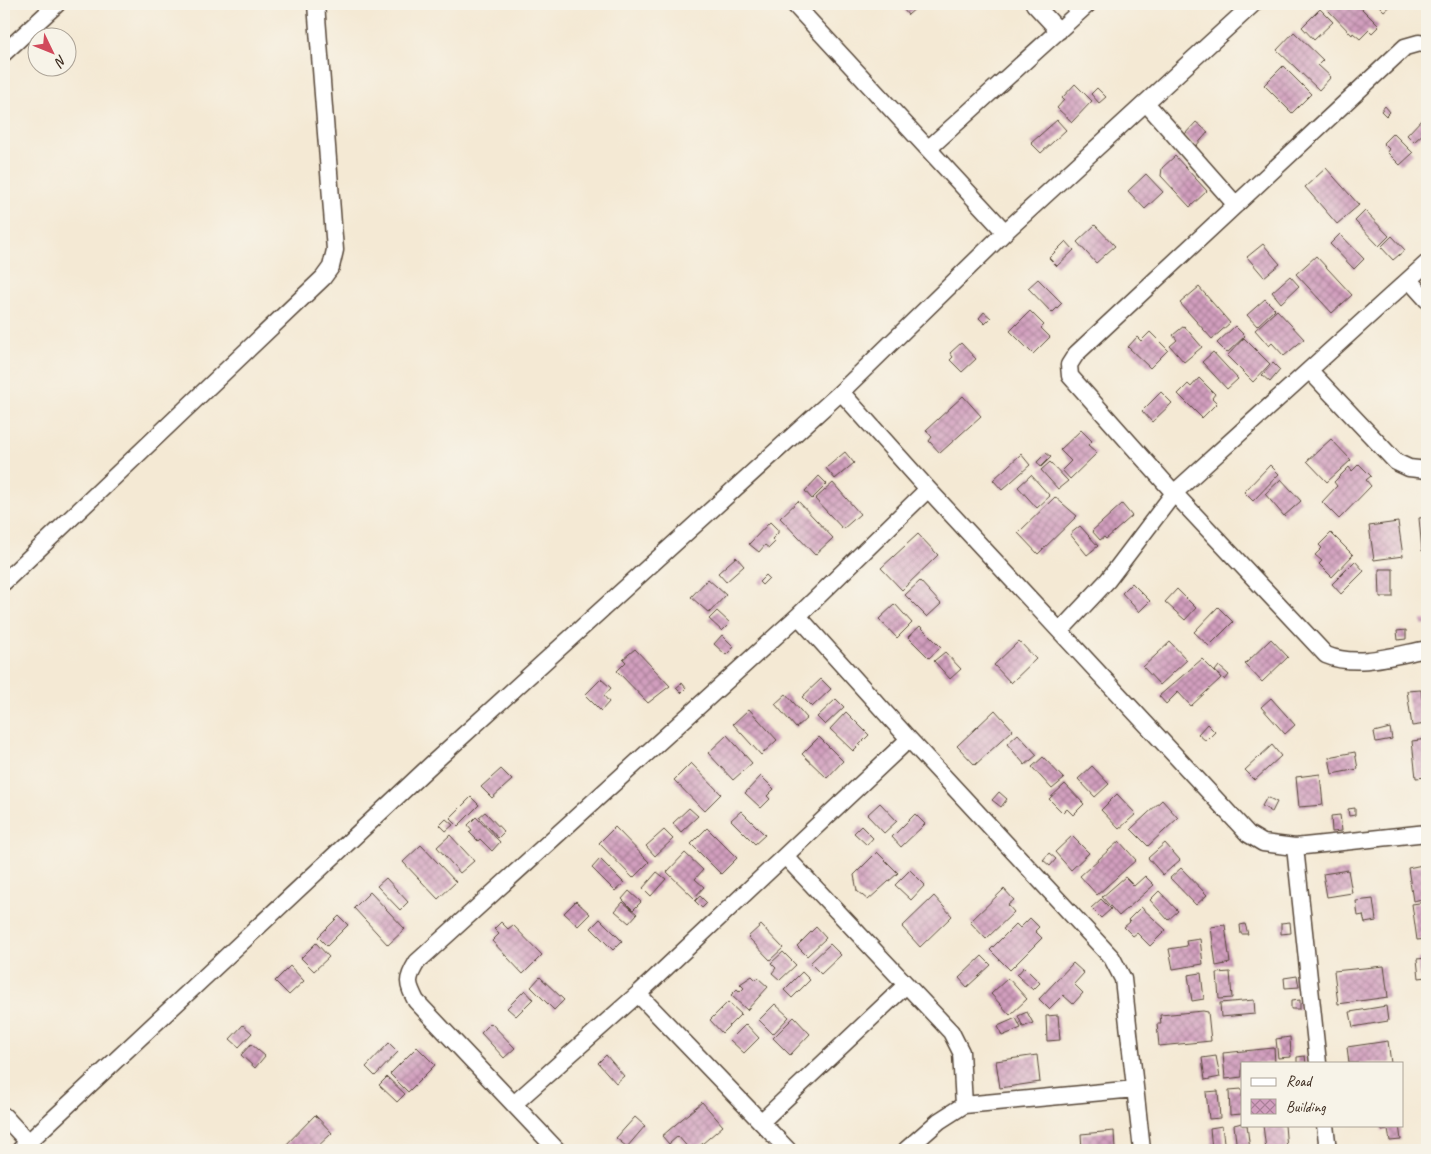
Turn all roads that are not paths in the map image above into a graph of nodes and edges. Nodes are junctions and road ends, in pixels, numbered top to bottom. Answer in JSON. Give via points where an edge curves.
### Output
{"nodes":[{"id":1,"x":57,"y":4,"type":"edge"},
{"id":2,"x":316,"y":4,"type":"edge"},
{"id":3,"x":794,"y":4,"type":"edge"},
{"id":4,"x":1034,"y":4,"type":"edge"},
{"id":5,"x":1088,"y":4,"type":"edge"},
{"id":6,"x":1254,"y":4,"type":"edge"},
{"id":7,"x":1059,"y":31,"type":"junction"},
{"id":8,"x":1427,"y":45,"type":"edge"},
{"id":9,"x":4,"y":53,"type":"edge"},
{"id":10,"x":1146,"y":103,"type":"junction"},
{"id":11,"x":928,"y":149,"type":"junction"},
{"id":12,"x":1236,"y":205,"type":"junction"},
{"id":13,"x":1005,"y":232,"type":"junction"},
{"id":14,"x":1427,"y":263,"type":"edge"},
{"id":15,"x":1409,"y":280,"type":"junction"},
{"id":16,"x":1427,"y":300,"type":"edge"},
{"id":17,"x":1310,"y":371,"type":"junction"},
{"id":18,"x":840,"y":392,"type":"junction"},
{"id":19,"x":1427,"y":470,"type":"edge"},
{"id":20,"x":928,"y":489,"type":"junction"},
{"id":21,"x":1174,"y":493,"type":"junction"},
{"id":22,"x":4,"y":582,"type":"edge"},
{"id":23,"x":798,"y":616,"type":"junction"},
{"id":24,"x":1060,"y":630,"type":"junction"},
{"id":25,"x":1427,"y":649,"type":"edge"},
{"id":26,"x":909,"y":739,"type":"junction"},
{"id":27,"x":1427,"y":833,"type":"edge"},
{"id":28,"x":1295,"y":847,"type":"junction"},
{"id":29,"x":786,"y":857,"type":"junction"},
{"id":30,"x":906,"y":985,"type":"junction"},
{"id":31,"x":638,"y":994,"type":"junction"},
{"id":32,"x":1318,"y":1062,"type":"edge"},
{"id":33,"x":1135,"y":1089,"type":"junction"},
{"id":34,"x":514,"y":1103,"type":"junction"},
{"id":35,"x":964,"y":1105,"type":"junction"},
{"id":36,"x":4,"y":1116,"type":"edge"},
{"id":37,"x":762,"y":1122,"type":"junction"},
{"id":38,"x":1325,"y":1126,"type":"edge"},
{"id":39,"x":24,"y":1146,"type":"edge"},
{"id":40,"x":557,"y":1150,"type":"edge"},
{"id":41,"x":788,"y":1150,"type":"edge"},
{"id":42,"x":906,"y":1150,"type":"edge"},
{"id":43,"x":1142,"y":1150,"type":"edge"},
{"id":44,"x":1328,"y":1150,"type":"edge"}],
"edges":[{"from":1,"to":9,"type":"street"},
{"from":2,"to":22,"type":"street","via":[[335,250],[331,266],[324,278]]},
{"from":3,"to":11,"type":"street"},
{"from":4,"to":7,"type":"street"},
{"from":5,"to":7,"type":"street"},
{"from":6,"to":10,"type":"street"},
{"from":7,"to":11,"type":"street"},
{"from":8,"to":12,"type":"street","via":[[1419,43],[1406,47]]},
{"from":10,"to":12,"type":"street"},
{"from":10,"to":13,"type":"street"},
{"from":11,"to":13,"type":"street"},
{"from":12,"to":21,"type":"street","via":[[1076,354],[1069,365],[1070,376]]},
{"from":13,"to":18,"type":"street"},
{"from":14,"to":15,"type":"street"},
{"from":15,"to":16,"type":"street"},
{"from":15,"to":17,"type":"street"},
{"from":17,"to":19,"type":"street","via":[[1396,462],[1409,468]]},
{"from":17,"to":21,"type":"street"},
{"from":18,"to":20,"type":"street"},
{"from":18,"to":39,"type":"street","via":[[433,763]]},
{"from":20,"to":23,"type":"street"},
{"from":20,"to":24,"type":"street"},
{"from":21,"to":24,"type":"street","via":[[1108,580]]},
{"from":21,"to":25,"type":"street","via":[[1326,655],[1340,661],[1354,661]]},
{"from":23,"to":26,"type":"street"},
{"from":23,"to":34,"type":"street","via":[[417,962],[409,974],[408,985],[416,1001]]},
{"from":24,"to":28,"type":"street","via":[[1248,834],[1263,843]]},
{"from":26,"to":29,"type":"street"},
{"from":26,"to":33,"type":"street","via":[[1112,958],[1123,980]]},
{"from":27,"to":28,"type":"street"},
{"from":28,"to":32,"type":"street"},
{"from":29,"to":30,"type":"street"},
{"from":29,"to":31,"type":"street"},
{"from":30,"to":35,"type":"street","via":[[955,1039],[961,1052]]},
{"from":30,"to":37,"type":"street"},
{"from":31,"to":34,"type":"street"},
{"from":31,"to":37,"type":"street"},
{"from":33,"to":35,"type":"street"},
{"from":33,"to":43,"type":"street"},
{"from":34,"to":40,"type":"street"},
{"from":35,"to":42,"type":"street","via":[[939,1121]]},
{"from":36,"to":39,"type":"street"},
{"from":37,"to":41,"type":"street"},
{"from":38,"to":44,"type":"street"}]}
